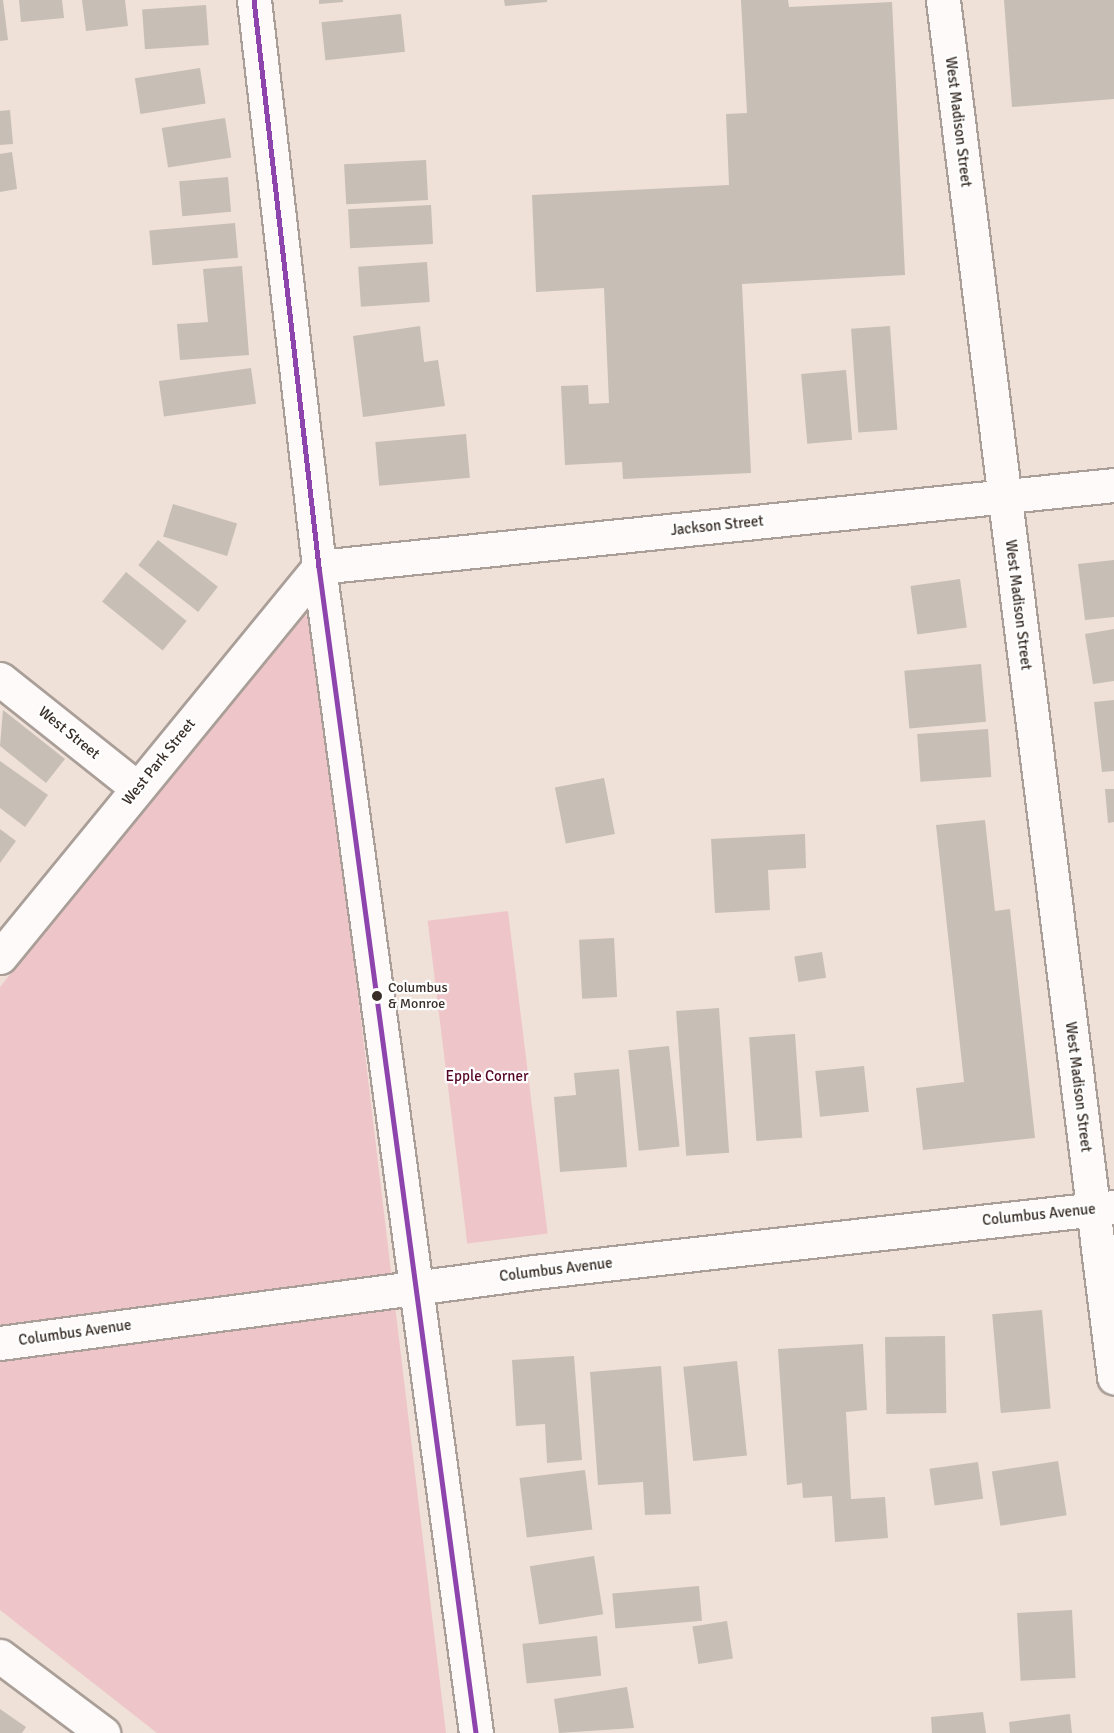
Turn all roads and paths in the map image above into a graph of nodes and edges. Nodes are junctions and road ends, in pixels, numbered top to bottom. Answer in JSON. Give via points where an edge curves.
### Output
{"nodes":[{"id":1,"x":254,"y":0,"type":"edge"},
{"id":2,"x":943,"y":0,"type":"edge"},
{"id":3,"x":1114,"y":485,"type":"edge"},
{"id":4,"x":1005,"y":497,"type":"junction"},
{"id":5,"x":319,"y":567,"type":"junction"},
{"id":6,"x":0,"y":679,"type":"edge"},
{"id":7,"x":137,"y":788,"type":"junction"},
{"id":8,"x":0,"y":957,"type":"edge"},
{"id":9,"x":1103,"y":1208,"type":"edge"},
{"id":10,"x":417,"y":1287,"type":"junction"},
{"id":11,"x":0,"y":1343,"type":"edge"},
{"id":12,"x":1114,"y":1377,"type":"edge"},
{"id":13,"x":0,"y":1656,"type":"edge"},
{"id":14,"x":102,"y":1733,"type":"edge"},
{"id":15,"x":476,"y":1733,"type":"edge"}],
"edges":[{"from":1,"to":5,"type":"street"},
{"from":2,"to":4,"type":"street","name":"West Madison Street"},
{"from":3,"to":4,"type":"street","name":"Jackson Street"},
{"from":4,"to":5,"type":"street","name":"Jackson Street"},
{"from":4,"to":9,"type":"street","name":"West Madison Street"},
{"from":5,"to":7,"type":"street","name":"West Park Street"},
{"from":5,"to":10,"type":"street"},
{"from":6,"to":7,"type":"street","name":"West Street"},
{"from":7,"to":8,"type":"street","name":"West Park Street"},
{"from":9,"to":10,"type":"street","name":"Columbus Avenue"},
{"from":9,"to":12,"type":"street","name":"West Madison Street"},
{"from":10,"to":11,"type":"street","name":"Columbus Avenue"},
{"from":10,"to":15,"type":"street"},
{"from":13,"to":14,"type":"street"}]}
